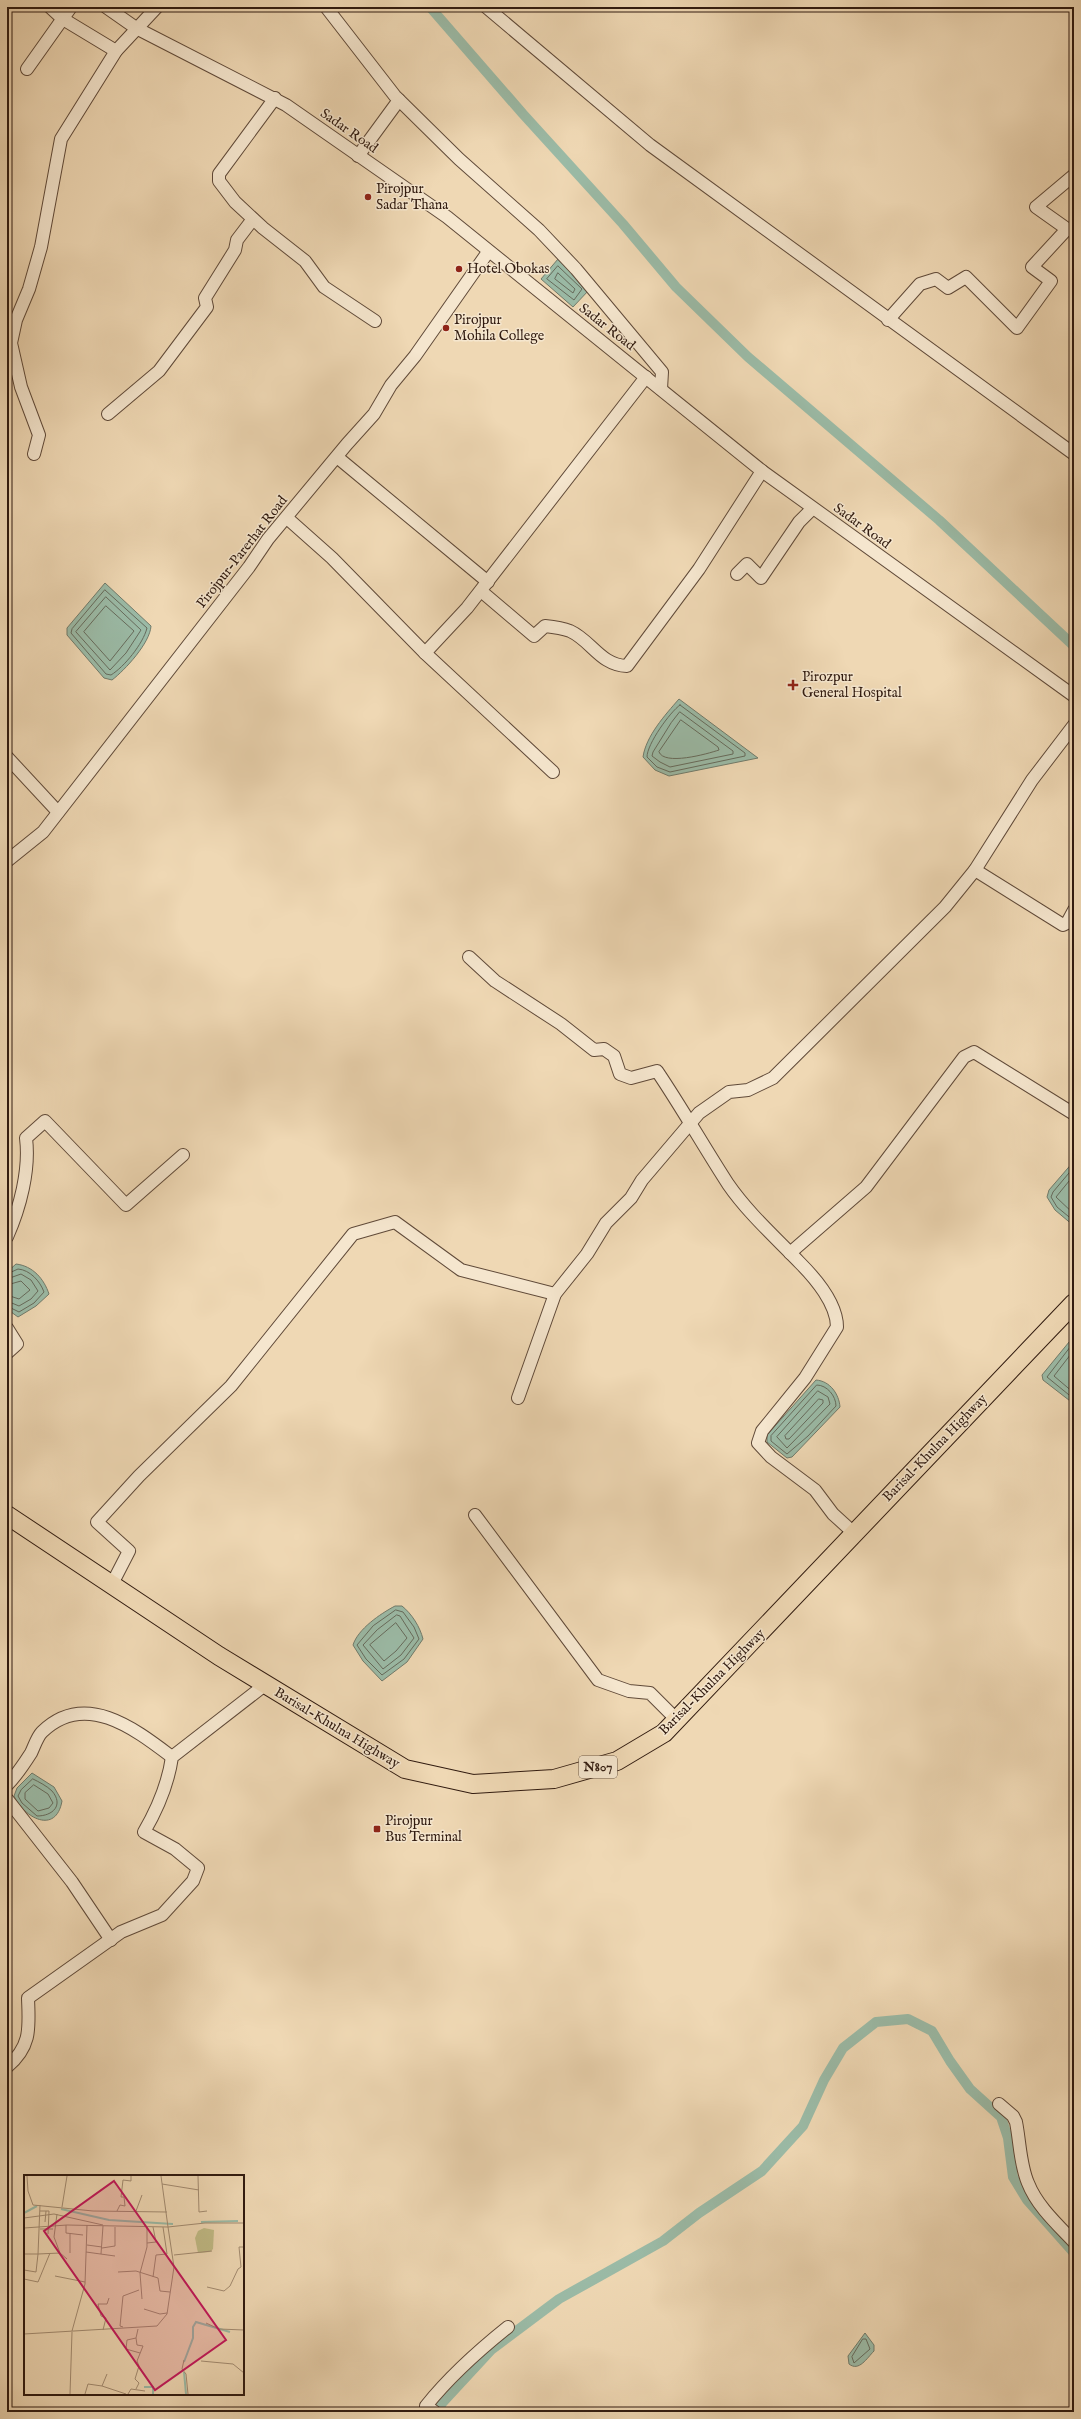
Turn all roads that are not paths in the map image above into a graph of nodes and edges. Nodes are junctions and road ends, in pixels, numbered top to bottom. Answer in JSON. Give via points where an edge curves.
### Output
{"nodes":[{"id":1,"x":50,"y":7,"type":"edge"},
{"id":2,"x":71,"y":7,"type":"edge"},
{"id":3,"x":106,"y":7,"type":"edge"},
{"id":4,"x":157,"y":7,"type":"edge"},
{"id":5,"x":326,"y":7,"type":"edge"},
{"id":6,"x":486,"y":7,"type":"edge"},
{"id":7,"x":63,"y":19,"type":"junction"},
{"id":8,"x":136,"y":28,"type":"junction"},
{"id":9,"x":116,"y":51,"type":"junction"},
{"id":10,"x":27,"y":69,"type":"dead end"},
{"id":11,"x":275,"y":98,"type":"junction"},
{"id":12,"x":399,"y":100,"type":"junction"},
{"id":13,"x":358,"y":156,"type":"junction"},
{"id":14,"x":1074,"y":175,"type":"edge"},
{"id":15,"x":253,"y":219,"type":"junction"},
{"id":16,"x":488,"y":252,"type":"junction"},
{"id":17,"x":888,"y":320,"type":"junction"},
{"id":18,"x":375,"y":321,"type":"dead end"},
{"id":19,"x":9,"y":342,"type":"edge"},
{"id":20,"x":646,"y":377,"type":"junction"},
{"id":21,"x":661,"y":389,"type":"junction"},
{"id":22,"x":108,"y":414,"type":"dead end"},
{"id":23,"x":34,"y":454,"type":"dead end"},
{"id":24,"x":1074,"y":454,"type":"edge"},
{"id":25,"x":337,"y":457,"type":"junction"},
{"id":26,"x":762,"y":471,"type":"junction"},
{"id":27,"x":812,"y":509,"type":"junction"},
{"id":28,"x":287,"y":518,"type":"junction"},
{"id":29,"x":737,"y":574,"type":"dead end"},
{"id":30,"x":484,"y":587,"type":"junction"},
{"id":31,"x":426,"y":653,"type":"junction"},
{"id":32,"x":1074,"y":696,"type":"edge"},
{"id":33,"x":1074,"y":725,"type":"edge"},
{"id":34,"x":7,"y":758,"type":"edge"},
{"id":35,"x":553,"y":772,"type":"dead end"},
{"id":36,"x":58,"y":812,"type":"junction"},
{"id":37,"x":7,"y":860,"type":"edge"},
{"id":38,"x":975,"y":870,"type":"junction"},
{"id":39,"x":1074,"y":910,"type":"edge"},
{"id":40,"x":469,"y":957,"type":"dead end"},
{"id":41,"x":1074,"y":1114,"type":"edge"},
{"id":42,"x":688,"y":1123,"type":"junction"},
{"id":43,"x":183,"y":1155,"type":"dead end"},
{"id":44,"x":7,"y":1237,"type":"edge"},
{"id":45,"x":790,"y":1253,"type":"junction"},
{"id":46,"x":555,"y":1294,"type":"junction"},
{"id":47,"x":1074,"y":1303,"type":"edge"},
{"id":48,"x":7,"y":1328,"type":"edge"},
{"id":49,"x":7,"y":1353,"type":"edge"},
{"id":50,"x":518,"y":1398,"type":"dead end"},
{"id":51,"x":7,"y":1515,"type":"edge"},
{"id":52,"x":475,"y":1515,"type":"dead end"},
{"id":53,"x":855,"y":1534,"type":"junction"},
{"id":54,"x":112,"y":1584,"type":"junction"},
{"id":55,"x":266,"y":1684,"type":"junction"},
{"id":56,"x":677,"y":1720,"type":"junction"},
{"id":57,"x":172,"y":1757,"type":"junction"},
{"id":58,"x":7,"y":1785,"type":"edge"},
{"id":59,"x":7,"y":1799,"type":"edge"},
{"id":60,"x":110,"y":1940,"type":"junction"},
{"id":61,"x":7,"y":2067,"type":"edge"},
{"id":62,"x":999,"y":2104,"type":"dead end"},
{"id":63,"x":1074,"y":2242,"type":"edge"},
{"id":64,"x":508,"y":2327,"type":"dead end"},
{"id":65,"x":434,"y":2412,"type":"edge"}],
"edges":[{"from":1,"to":7,"type":"street"},
{"from":2,"to":7,"type":"street"},
{"from":3,"to":8,"type":"street","name":"Sadar Road"},
{"from":4,"to":8,"type":"street"},
{"from":5,"to":12,"type":"street"},
{"from":6,"to":17,"type":"street","via":[[650,145]]},
{"from":7,"to":9,"type":"street"},
{"from":7,"to":10,"type":"street"},
{"from":8,"to":9,"type":"street"},
{"from":8,"to":11,"type":"street","name":"Sadar Road"},
{"from":9,"to":19,"type":"street","via":[[61,139],[41,247],[29,289]]},
{"from":11,"to":13,"type":"street","name":"Sadar Road"},
{"from":11,"to":15,"type":"street","via":[[219,174],[219,181],[235,202]]},
{"from":12,"to":13,"type":"street"},
{"from":12,"to":21,"type":"street","via":[[459,160],[539,230],[576,269],[662,372]]},
{"from":13,"to":16,"type":"street","name":"Sadar Road","via":[[447,217]]},
{"from":14,"to":17,"type":"street","via":[[1036,207],[1067,229],[1032,267],[1051,281],[1017,328],[966,277],[948,288],[936,279],[920,284]]},
{"from":15,"to":18,"type":"street","via":[[305,261],[324,287]]},
{"from":15,"to":22,"type":"street","via":[[237,240],[235,250],[205,298],[207,307],[159,371]]},
{"from":16,"to":20,"type":"street","name":"Sadar Road"},
{"from":16,"to":25,"type":"street","name":"Pirojpur-Parerhat Road","via":[[415,356],[391,385],[374,414]]},
{"from":17,"to":24,"type":"street"},
{"from":19,"to":23,"type":"street","via":[[21,386],[39,435]]},
{"from":20,"to":21,"type":"street","name":"Sadar Road"},
{"from":20,"to":30,"type":"street","via":[[597,437],[545,511]]},
{"from":21,"to":26,"type":"street","name":"Sadar Road"},
{"from":25,"to":28,"type":"street","name":"Pirojpur-Parerhat Road"},
{"from":25,"to":30,"type":"street"},
{"from":26,"to":27,"type":"street","name":"Sadar Road"},
{"from":26,"to":30,"type":"street","via":[[699,569],[627,666],[616,665],[603,659],[571,632],[556,627],[545,626],[534,636]]},
{"from":27,"to":29,"type":"street","via":[[799,522],[762,578],[746,564]]},
{"from":27,"to":32,"type":"street","name":"Sadar Road"},
{"from":28,"to":31,"type":"street","via":[[332,558]]},
{"from":28,"to":36,"type":"street","name":"Pirojpur-Parerhat Road","via":[[268,539],[249,567]]},
{"from":30,"to":31,"type":"street"},
{"from":31,"to":35,"type":"street"},
{"from":33,"to":38,"type":"street","via":[[1032,780]]},
{"from":34,"to":36,"type":"street"},
{"from":36,"to":37,"type":"street","name":"Pirojpur-Parerhat Road","via":[[43,832]]},
{"from":38,"to":39,"type":"street","via":[[1062,925],[1067,923]]},
{"from":38,"to":42,"type":"street","via":[[924,930],[773,1078],[748,1090],[730,1092]]},
{"from":40,"to":42,"type":"street","via":[[495,981],[561,1024],[594,1050],[604,1049],[614,1056],[620,1074],[632,1078],[657,1071]]},
{"from":41,"to":45,"type":"street","via":[[974,1052],[964,1057],[866,1187]]},
{"from":42,"to":45,"type":"street","via":[[750,1212]]},
{"from":42,"to":46,"type":"street","via":[[642,1180],[631,1198],[606,1224],[587,1254]]},
{"from":43,"to":44,"type":"street","via":[[126,1205],[46,1121],[26,1138],[28,1156],[21,1194]]},
{"from":45,"to":53,"type":"street","via":[[812,1275],[827,1298],[837,1319],[837,1327],[805,1378],[762,1431],[758,1443],[771,1457],[815,1490],[832,1514]]},
{"from":46,"to":50,"type":"street"},
{"from":46,"to":54,"type":"street","via":[[461,1270],[395,1222],[353,1234],[231,1386],[96,1522],[129,1551]]},
{"from":47,"to":53,"type":"highway","name":"Barisal-Khulna Highway","number":"N807","via":[[886,1498]]},
{"from":48,"to":49,"type":"street","via":[[17,1344]]},
{"from":51,"to":54,"type":"highway","name":"Barisal-Khulna Highway","number":"N807"},
{"from":52,"to":56,"type":"street","via":[[598,1680],[629,1691],[650,1693]]},
{"from":53,"to":56,"type":"highway","name":"Barisal-Khulna Highway","number":"N807"},
{"from":54,"to":55,"type":"highway","name":"Barisal-Khulna Highway","number":"N807","via":[[219,1656]]},
{"from":55,"to":56,"type":"highway","name":"Barisal-Khulna Highway","number":"N807","via":[[405,1769],[473,1784],[554,1779],[617,1761],[664,1733]]},
{"from":55,"to":57,"type":"street"},
{"from":57,"to":58,"type":"street","via":[[144,1735],[104,1716],[70,1714],[42,1732],[30,1754]]},
{"from":57,"to":60,"type":"street","via":[[170,1775],[158,1808],[144,1832],[175,1849],[198,1868],[193,1881],[162,1915],[121,1932]]},
{"from":59,"to":60,"type":"street","via":[[72,1882]]},
{"from":60,"to":61,"type":"street","via":[[28,1998],[29,2035],[15,2060]]},
{"from":62,"to":63,"type":"street","via":[[1016,2122],[1025,2175],[1030,2188],[1049,2216]]},
{"from":64,"to":65,"type":"street","via":[[469,2358],[443,2385],[426,2406]]}]}
